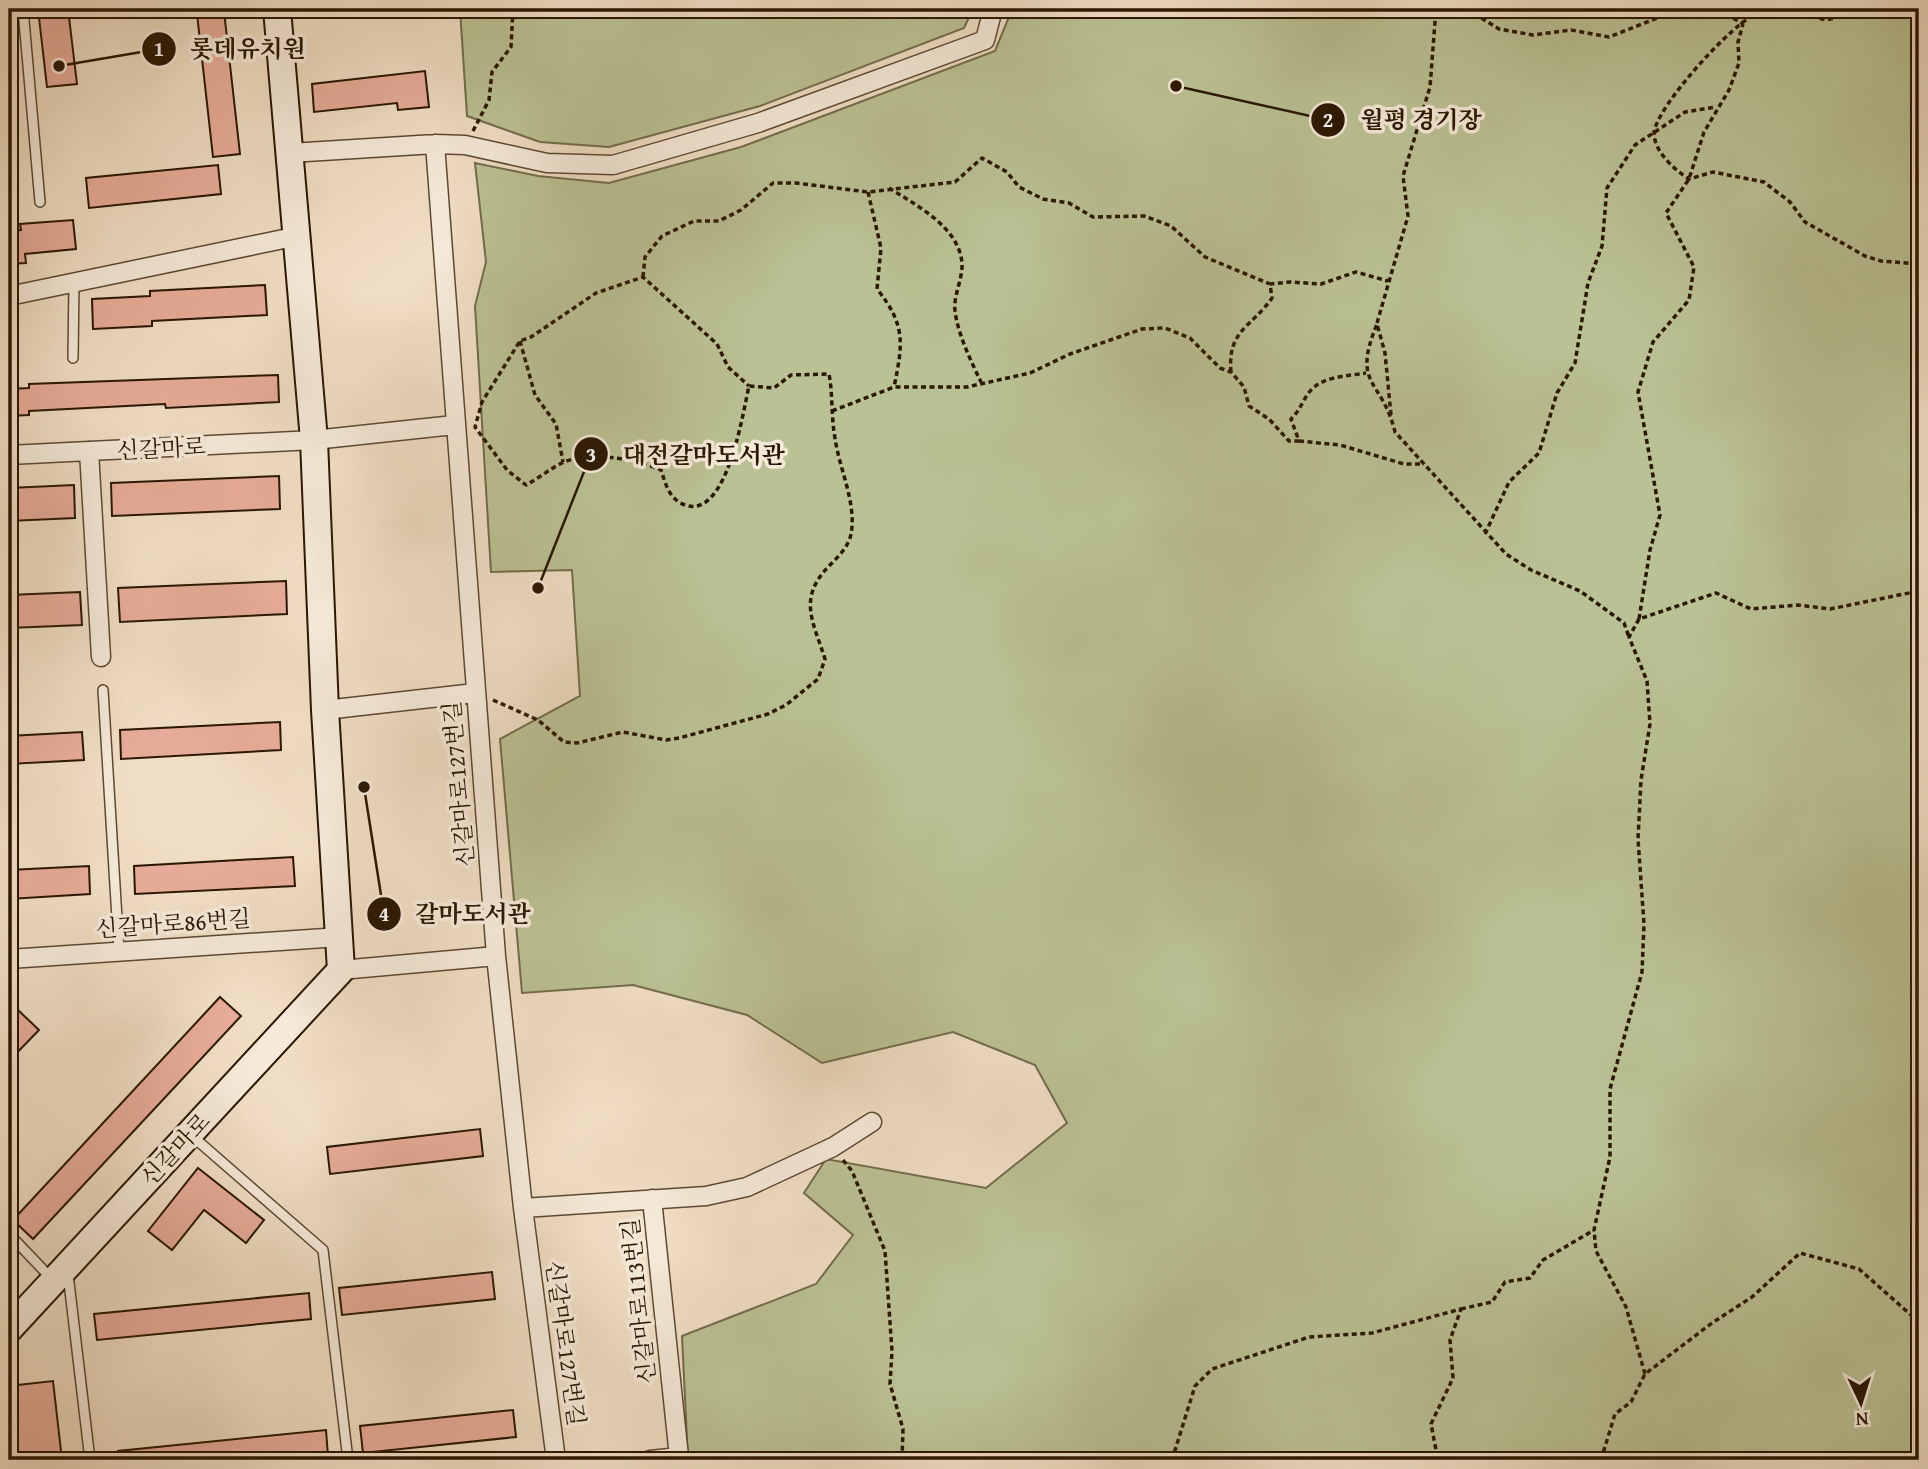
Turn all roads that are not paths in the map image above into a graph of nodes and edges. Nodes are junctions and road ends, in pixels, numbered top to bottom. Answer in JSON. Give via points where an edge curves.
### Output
{"nodes":[{"id":1,"x":23,"y":9,"type":"edge"},
{"id":2,"x":276,"y":9,"type":"edge"},
{"id":3,"x":993,"y":9,"type":"edge"},
{"id":4,"x":435,"y":144,"type":"junction"},
{"id":5,"x":290,"y":153,"type":"junction"},
{"id":6,"x":40,"y":202,"type":"dead end"},
{"id":7,"x":298,"y":236,"type":"junction"},
{"id":8,"x":74,"y":283,"type":"junction"},
{"id":9,"x":9,"y":296,"type":"edge"},
{"id":10,"x":73,"y":358,"type":"dead end"},
{"id":11,"x":454,"y":425,"type":"junction"},
{"id":12,"x":314,"y":440,"type":"junction"},
{"id":13,"x":89,"y":451,"type":"junction"},
{"id":14,"x":9,"y":455,"type":"edge"},
{"id":15,"x":101,"y":657,"type":"dead end"},
{"id":16,"x":103,"y":690,"type":"dead end"},
{"id":17,"x":475,"y":693,"type":"junction"},
{"id":18,"x":325,"y":710,"type":"junction"},
{"id":19,"x":340,"y":937,"type":"junction"},
{"id":20,"x":119,"y":951,"type":"junction"},
{"id":21,"x":496,"y":956,"type":"junction"},
{"id":22,"x":9,"y":959,"type":"edge"},
{"id":23,"x":341,"y":970,"type":"junction"},
{"id":24,"x":872,"y":1122,"type":"dead end"},
{"id":25,"x":189,"y":1133,"type":"junction"},
{"id":26,"x":652,"y":1199,"type":"junction"},
{"id":27,"x":523,"y":1208,"type":"junction"},
{"id":28,"x":9,"y":1234,"type":"edge"},
{"id":29,"x":60,"y":1274,"type":"junction"},
{"id":30,"x":9,"y":1329,"type":"edge"},
{"id":31,"x":90,"y":1460,"type":"edge"},
{"id":32,"x":348,"y":1460,"type":"edge"},
{"id":33,"x":556,"y":1460,"type":"edge"},
{"id":34,"x":650,"y":1460,"type":"edge"}],
"edges":[{"from":1,"to":6,"type":"lane"},
{"from":2,"to":5,"type":"street"},
{"from":3,"to":4,"type":"street","via":[[985,40],[758,123],[612,165],[547,163],[465,145]]},
{"from":4,"to":5,"type":"street"},
{"from":4,"to":11,"type":"street","name":"신갈마로127번길"},
{"from":5,"to":7,"type":"street"},
{"from":7,"to":8,"type":"street"},
{"from":7,"to":12,"type":"street"},
{"from":8,"to":9,"type":"street"},
{"from":8,"to":10,"type":"lane"},
{"from":11,"to":12,"type":"street","name":"신갈마로"},
{"from":11,"to":17,"type":"street","name":"신갈마로127번길"},
{"from":12,"to":13,"type":"street","name":"신갈마로"},
{"from":12,"to":18,"type":"street"},
{"from":13,"to":14,"type":"street","name":"신갈마로"},
{"from":13,"to":15,"type":"street"},
{"from":16,"to":20,"type":"lane"},
{"from":17,"to":18,"type":"street"},
{"from":17,"to":21,"type":"street","name":"신갈마로127번길"},
{"from":18,"to":19,"type":"street"},
{"from":19,"to":20,"type":"street","name":"신갈마로86번길"},
{"from":19,"to":23,"type":"street"},
{"from":20,"to":22,"type":"street","name":"신갈마로86번길"},
{"from":21,"to":23,"type":"street"},
{"from":21,"to":27,"type":"street","name":"신갈마로127번길"},
{"from":23,"to":25,"type":"street","name":"신갈마로"},
{"from":24,"to":26,"type":"street","via":[[833,1147],[747,1187],[706,1196]]},
{"from":25,"to":29,"type":"street","name":"신갈마로"},
{"from":25,"to":32,"type":"lane","via":[[323,1250]]},
{"from":26,"to":27,"type":"street","name":"신갈마로113번길"},
{"from":26,"to":34,"type":"street","name":"신갈마로113번길","via":[[679,1457]]},
{"from":27,"to":33,"type":"street","name":"신갈마로127번길"},
{"from":28,"to":29,"type":"lane"},
{"from":29,"to":30,"type":"street","name":"신갈마로"},
{"from":29,"to":31,"type":"lane"}]}
